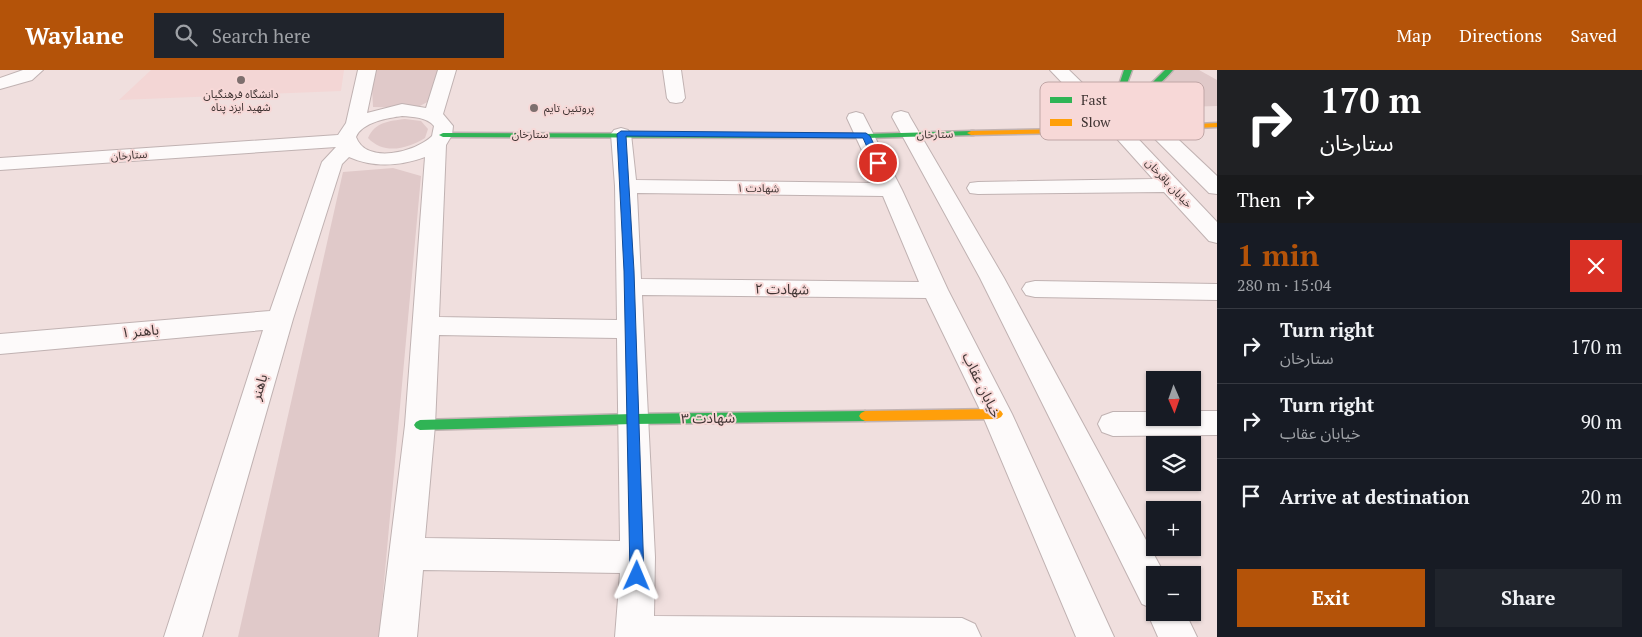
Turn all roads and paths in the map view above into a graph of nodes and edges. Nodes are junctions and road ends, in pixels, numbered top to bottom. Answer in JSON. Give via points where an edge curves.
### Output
{"nodes":[{"id":1,"x":34,"y":70,"type":"edge"},
{"id":2,"x":367,"y":70,"type":"edge"},
{"id":3,"x":448,"y":70,"type":"edge"},
{"id":4,"x":672,"y":70,"type":"edge"},
{"id":5,"x":1058,"y":70,"type":"edge"},
{"id":6,"x":1128,"y":70,"type":"edge"},
{"id":7,"x":1169,"y":70,"type":"edge"},
{"id":8,"x":1070,"y":82,"type":"edge"},
{"id":9,"x":1123,"y":82,"type":"edge"},
{"id":10,"x":1156,"y":82,"type":"edge"},
{"id":11,"x":0,"y":84,"type":"edge"},
{"id":12,"x":676,"y":98,"type":"dead end"},
{"id":13,"x":904,"y":121,"type":"junction"},
{"id":14,"x":858,"y":122,"type":"junction"},
{"id":15,"x":1217,"y":125,"type":"edge"},
{"id":16,"x":441,"y":126,"type":"junction"},
{"id":17,"x":1204,"y":126,"type":"edge"},
{"id":18,"x":1040,"y":127,"type":"edge"},
{"id":19,"x":621,"y":134,"type":"junction"},
{"id":20,"x":350,"y":137,"type":"junction"},
{"id":21,"x":1129,"y":140,"type":"edge"},
{"id":22,"x":1167,"y":140,"type":"edge"},
{"id":23,"x":0,"y":164,"type":"edge"},
{"id":24,"x":1171,"y":185,"type":"junction"},
{"id":25,"x":626,"y":186,"type":"junction"},
{"id":26,"x":978,"y":188,"type":"dead end"},
{"id":27,"x":1217,"y":188,"type":"edge"},
{"id":28,"x":891,"y":190,"type":"junction"},
{"id":29,"x":1217,"y":236,"type":"edge"},
{"id":30,"x":629,"y":288,"type":"junction"},
{"id":31,"x":1035,"y":289,"type":"dead end"},
{"id":32,"x":935,"y":290,"type":"junction"},
{"id":33,"x":1217,"y":292,"type":"edge"},
{"id":34,"x":280,"y":319,"type":"junction"},
{"id":35,"x":426,"y":326,"type":"junction"},
{"id":36,"x":629,"y":329,"type":"junction"},
{"id":37,"x":0,"y":344,"type":"edge"},
{"id":38,"x":997,"y":414,"type":"junction"},
{"id":39,"x":633,"y":419,"type":"junction"},
{"id":40,"x":1217,"y":423,"type":"edge"},
{"id":41,"x":1113,"y":424,"type":"dead end"},
{"id":42,"x":420,"y":425,"type":"junction"},
{"id":43,"x":406,"y":554,"type":"junction"},
{"id":44,"x":638,"y":557,"type":"junction"},
{"id":45,"x":1146,"y":575,"type":"edge"},
{"id":46,"x":1170,"y":621,"type":"edge"},
{"id":47,"x":634,"y":635,"type":"edge"},
{"id":48,"x":183,"y":637,"type":"edge"},
{"id":49,"x":398,"y":637,"type":"edge"},
{"id":50,"x":962,"y":637,"type":"edge"},
{"id":51,"x":1095,"y":637,"type":"edge"},
{"id":52,"x":1178,"y":637,"type":"edge"}],
"edges":[{"from":1,"to":11,"type":"street","via":[[26,76]]},
{"from":2,"to":20,"type":"street"},
{"from":3,"to":16,"type":"street"},
{"from":4,"to":12,"type":"street"},
{"from":5,"to":8,"type":"street"},
{"from":6,"to":9,"type":"main road"},
{"from":7,"to":10,"type":"main road"},
{"from":13,"to":14,"type":"main road","name":"ستارخان"},
{"from":13,"to":18,"type":"main road","name":"ستارخان"},
{"from":13,"to":45,"type":"street","via":[[992,278]]},
{"from":14,"to":19,"type":"main road","name":"ستارخان"},
{"from":14,"to":28,"type":"street","name":"خیابان عقاب"},
{"from":15,"to":17,"type":"main road","name":"ستارخان"},
{"from":16,"to":19,"type":"main road","name":"ستارخان"},
{"from":16,"to":20,"type":"street","via":[[419,112],[402,110],[376,115]]},
{"from":16,"to":20,"type":"street","via":[[411,156],[395,158],[355,152]]},
{"from":16,"to":35,"type":"street"},
{"from":19,"to":25,"type":"street"},
{"from":20,"to":23,"type":"street","name":"ستارخان"},
{"from":20,"to":34,"type":"street","name":"باهنر","via":[[332,162]]},
{"from":21,"to":24,"type":"street","name":"خیابان باقرخان"},
{"from":22,"to":27,"type":"street"},
{"from":24,"to":26,"type":"street"},
{"from":24,"to":29,"type":"street","name":"خیابان باقرخان"},
{"from":25,"to":28,"type":"street","name":"شهادت ۱"},
{"from":25,"to":30,"type":"street"},
{"from":28,"to":32,"type":"street","name":"خیابان عقاب"},
{"from":30,"to":32,"type":"street","name":"شهادت ۲"},
{"from":30,"to":36,"type":"street"},
{"from":31,"to":33,"type":"street"},
{"from":32,"to":38,"type":"street","name":"خیابان عقاب"},
{"from":34,"to":37,"type":"street","name":"باهنر ۱"},
{"from":34,"to":48,"type":"street","name":"باهنر"},
{"from":35,"to":36,"type":"street"},
{"from":35,"to":42,"type":"street"},
{"from":36,"to":39,"type":"street"},
{"from":38,"to":39,"type":"main road","name":"شهادت ۳"},
{"from":38,"to":51,"type":"street","name":"خیابان عقاب"},
{"from":39,"to":42,"type":"main road","name":"شهادت ۳"},
{"from":39,"to":44,"type":"street"},
{"from":40,"to":41,"type":"street"},
{"from":42,"to":43,"type":"street"},
{"from":43,"to":44,"type":"street"},
{"from":43,"to":49,"type":"street"},
{"from":44,"to":47,"type":"street"},
{"from":46,"to":52,"type":"street"},
{"from":47,"to":50,"type":"street"}]}
